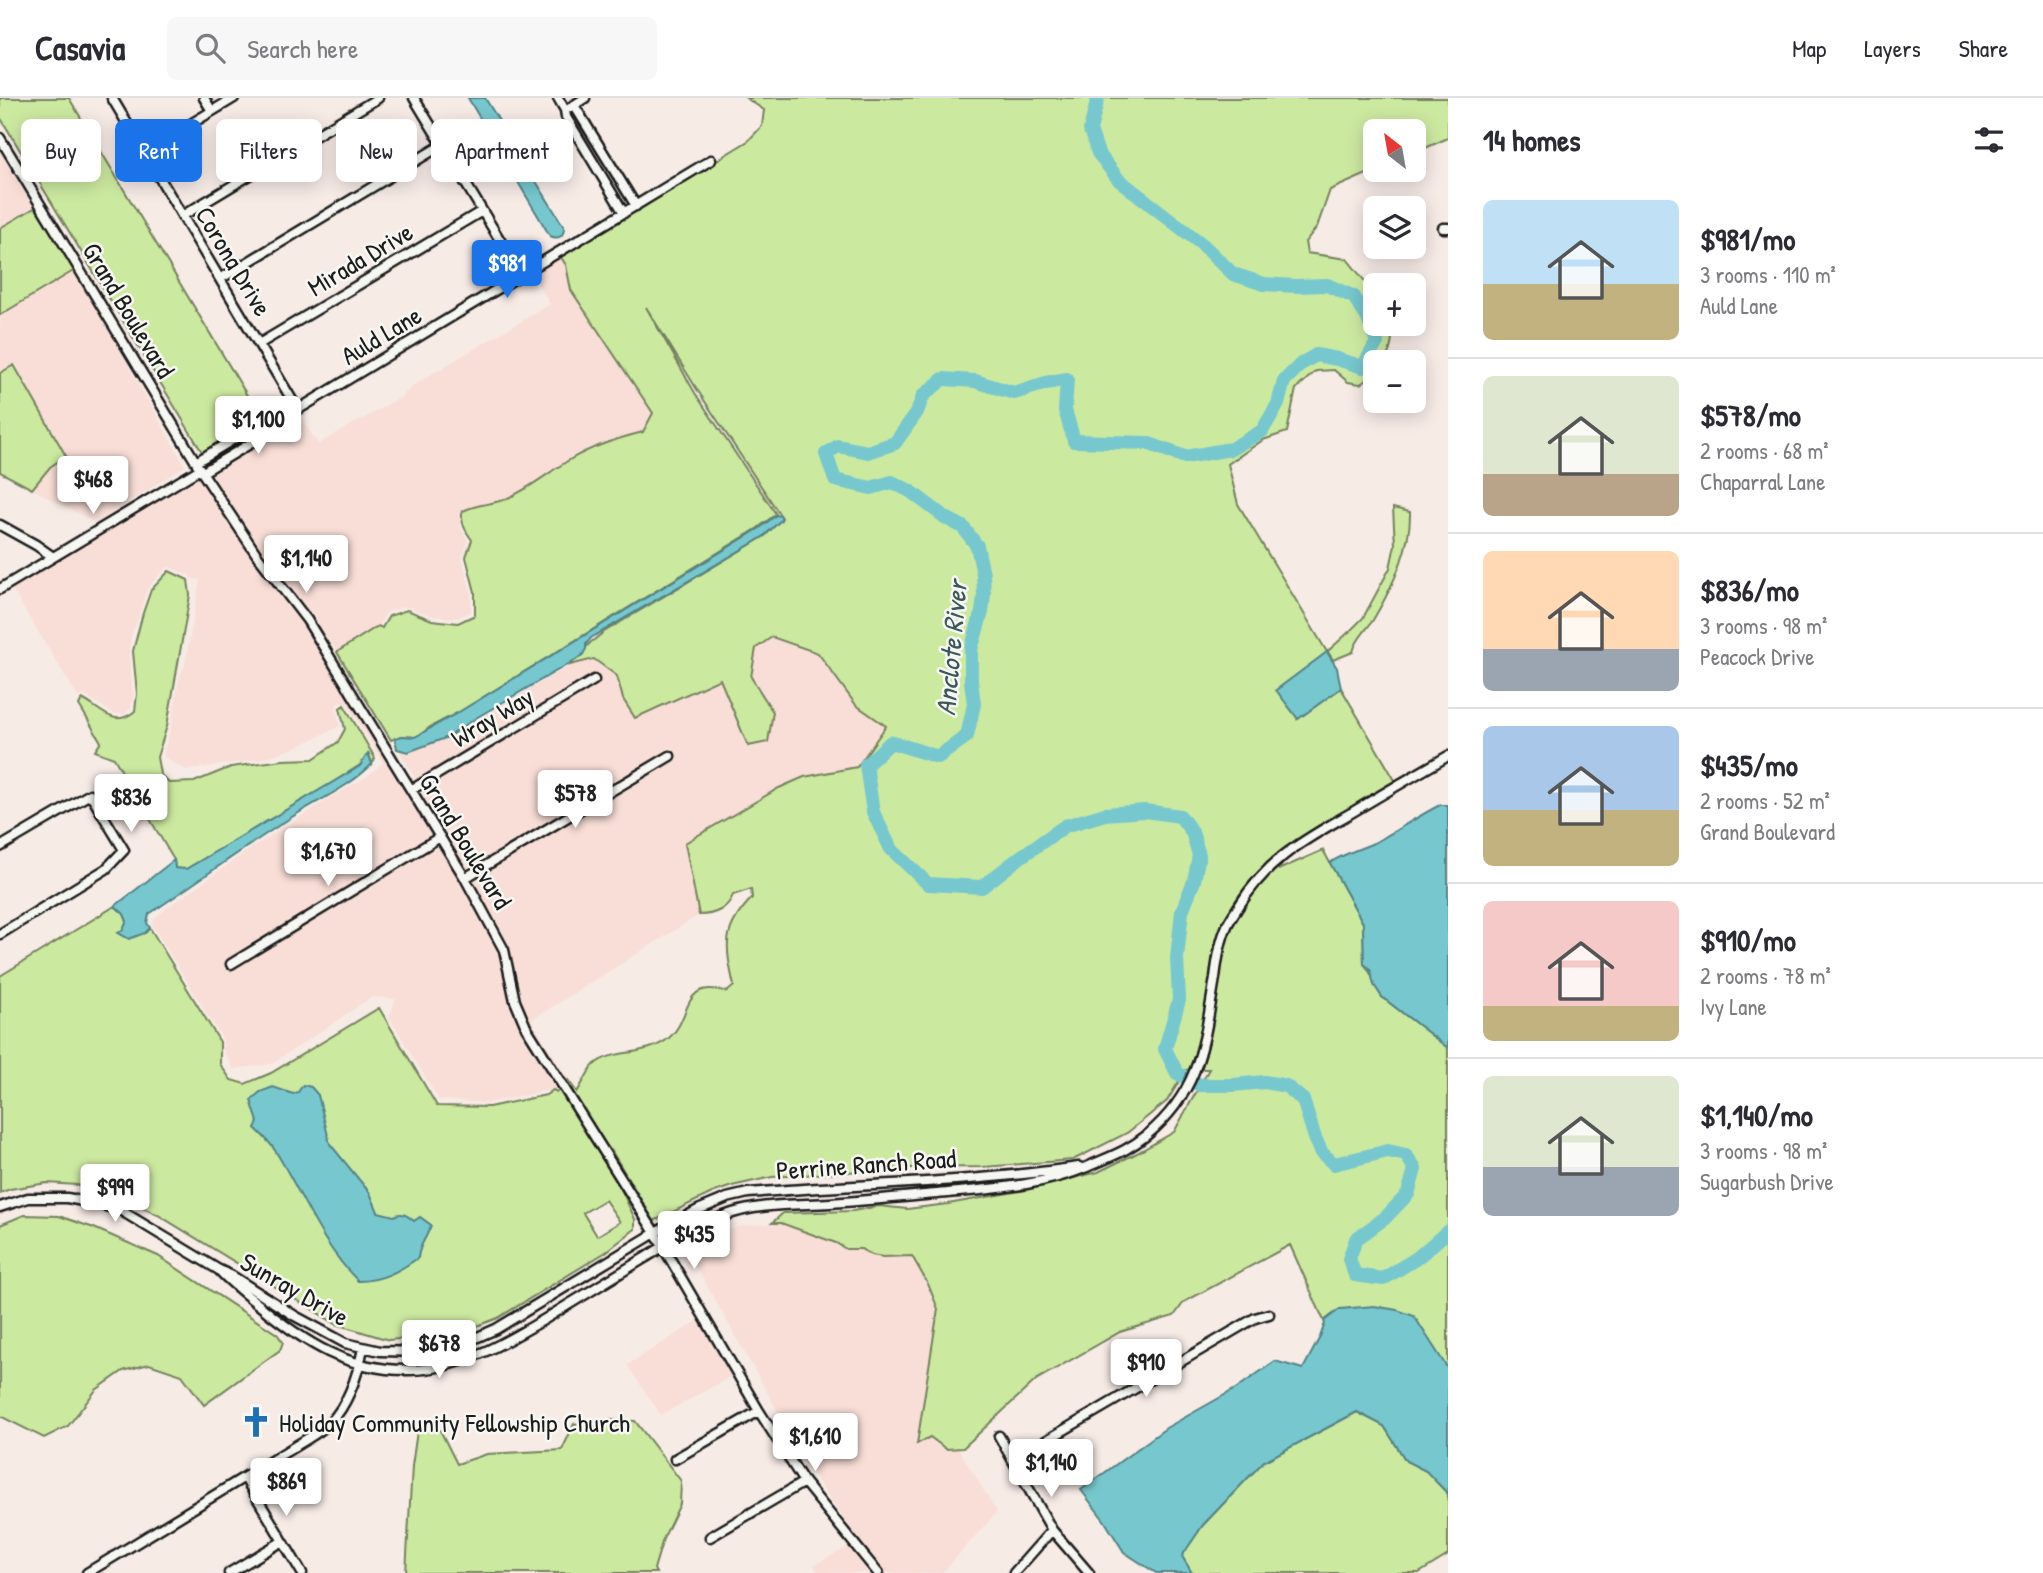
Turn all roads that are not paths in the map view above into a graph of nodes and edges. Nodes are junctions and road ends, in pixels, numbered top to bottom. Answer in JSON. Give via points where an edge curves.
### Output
{"nodes":[{"id":1,"x":112,"y":98,"type":"edge"},
{"id":2,"x":204,"y":98,"type":"edge"},
{"id":3,"x":234,"y":98,"type":"edge"},
{"id":4,"x":378,"y":98,"type":"edge"},
{"id":5,"x":414,"y":98,"type":"edge"},
{"id":6,"x":558,"y":98,"type":"edge"},
{"id":7,"x":585,"y":98,"type":"edge"},
{"id":8,"x":574,"y":105,"type":"junction"},
{"id":9,"x":565,"y":110,"type":"junction"},
{"id":10,"x":212,"y":111,"type":"junction"},
{"id":11,"x":124,"y":119,"type":"edge"},
{"id":12,"x":199,"y":119,"type":"edge"},
{"id":13,"x":431,"y":127,"type":"edge"},
{"id":14,"x":0,"y":138,"type":"edge"},
{"id":15,"x":431,"y":152,"type":"edge"},
{"id":16,"x":711,"y":160,"type":"dead end"},
{"id":17,"x":162,"y":182,"type":"edge"},
{"id":18,"x":464,"y":182,"type":"edge"},
{"id":19,"x":636,"y":206,"type":"junction"},
{"id":20,"x":482,"y":211,"type":"junction"},
{"id":21,"x":624,"y":213,"type":"junction"},
{"id":22,"x":183,"y":216,"type":"junction"},
{"id":23,"x":521,"y":275,"type":"junction"},
{"id":24,"x":220,"y":279,"type":"junction"},
{"id":25,"x":258,"y":344,"type":"junction"},
{"id":26,"x":294,"y":412,"type":"junction"},
{"id":27,"x":200,"y":468,"type":"junction"},
{"id":28,"x":0,"y":525,"type":"edge"},
{"id":29,"x":53,"y":557,"type":"junction"},
{"id":30,"x":0,"y":589,"type":"edge"},
{"id":31,"x":594,"y":680,"type":"dead end"},
{"id":32,"x":670,"y":756,"type":"dead end"},
{"id":33,"x":1448,"y":756,"type":"edge"},
{"id":34,"x":411,"y":790,"type":"junction"},
{"id":35,"x":440,"y":837,"type":"junction"},
{"id":36,"x":0,"y":847,"type":"edge"},
{"id":37,"x":465,"y":878,"type":"junction"},
{"id":38,"x":0,"y":934,"type":"edge"},
{"id":39,"x":231,"y":964,"type":"dead end"},
{"id":40,"x":1088,"y":1166,"type":"junction"},
{"id":41,"x":0,"y":1207,"type":"edge"},
{"id":42,"x":655,"y":1233,"type":"junction"},
{"id":43,"x":663,"y":1247,"type":"junction"},
{"id":44,"x":219,"y":1270,"type":"junction"},
{"id":45,"x":1269,"y":1314,"type":"dead end"},
{"id":46,"x":363,"y":1348,"type":"junction"},
{"id":47,"x":360,"y":1363,"type":"junction"},
{"id":48,"x":759,"y":1411,"type":"junction"},
{"id":49,"x":999,"y":1436,"type":"dead end"},
{"id":50,"x":675,"y":1460,"type":"dead end"},
{"id":51,"x":1013,"y":1461,"type":"junction"},
{"id":52,"x":245,"y":1478,"type":"junction"},
{"id":53,"x":804,"y":1482,"type":"junction"},
{"id":54,"x":1052,"y":1530,"type":"junction"},
{"id":55,"x":710,"y":1537,"type":"dead end"},
{"id":56,"x":283,"y":1541,"type":"junction"},
{"id":57,"x":87,"y":1573,"type":"edge"},
{"id":58,"x":229,"y":1573,"type":"edge"},
{"id":59,"x":302,"y":1573,"type":"edge"},
{"id":60,"x":878,"y":1573,"type":"edge"},
{"id":61,"x":1014,"y":1573,"type":"edge"},
{"id":62,"x":1089,"y":1573,"type":"edge"}],
"edges":[{"from":1,"to":11,"type":"street","name":"Corona Drive"},
{"from":2,"to":10,"type":"street"},
{"from":3,"to":10,"type":"street"},
{"from":4,"to":22,"type":"street"},
{"from":5,"to":13,"type":"street"},
{"from":6,"to":9,"type":"street"},
{"from":7,"to":8,"type":"street"},
{"from":8,"to":9,"type":"street"},
{"from":8,"to":19,"type":"street"},
{"from":9,"to":21,"type":"street"},
{"from":10,"to":12,"type":"street"},
{"from":14,"to":27,"type":"street","name":"Grand Boulevard"},
{"from":15,"to":24,"type":"street"},
{"from":16,"to":19,"type":"street","name":"Auld Lane"},
{"from":17,"to":22,"type":"street","name":"Corona Drive"},
{"from":18,"to":20,"type":"street"},
{"from":19,"to":21,"type":"street","name":"Auld Lane"},
{"from":20,"to":23,"type":"street"},
{"from":20,"to":25,"type":"street","name":"Mirada Drive"},
{"from":21,"to":23,"type":"street","name":"Auld Lane"},
{"from":22,"to":24,"type":"street","name":"Corona Drive"},
{"from":23,"to":26,"type":"street","name":"Auld Lane"},
{"from":24,"to":25,"type":"street","name":"Corona Drive"},
{"from":25,"to":26,"type":"street","name":"Corona Drive"},
{"from":26,"to":27,"type":"street","name":"Auld Lane","via":[[283,424]]},
{"from":26,"to":27,"type":"street","name":"Auld Lane","via":[[277,413]]},
{"from":27,"to":29,"type":"street"},
{"from":27,"to":34,"type":"street","name":"Grand Boulevard","via":[[307,620]]},
{"from":28,"to":29,"type":"street"},
{"from":29,"to":30,"type":"street"},
{"from":31,"to":34,"type":"street","name":"Wray Way"},
{"from":32,"to":37,"type":"street"},
{"from":33,"to":40,"type":"street","name":"Perrine Ranch Road","via":[[1290,849],[1264,871],[1227,926],[1204,1046],[1180,1100],[1128,1149]]},
{"from":34,"to":35,"type":"street","name":"Grand Boulevard"},
{"from":35,"to":37,"type":"street","name":"Grand Boulevard"},
{"from":35,"to":39,"type":"street"},
{"from":36,"to":38,"type":"street","via":[[90,794],[124,850],[106,869]]},
{"from":37,"to":42,"type":"street","name":"Grand Boulevard","via":[[504,950],[526,1027]]},
{"from":40,"to":42,"type":"street","name":"Perrine Ranch Road","via":[[748,1193],[698,1210]]},
{"from":40,"to":43,"type":"street","name":"Perrine Ranch Road","via":[[1021,1186],[747,1209],[724,1215]]},
{"from":41,"to":44,"type":"street","name":"Sunray Drive","via":[[28,1198],[67,1198],[120,1210]]},
{"from":42,"to":43,"type":"street","name":"Grand Boulevard"},
{"from":42,"to":46,"type":"street","name":"Sunray Drive","via":[[496,1329],[464,1343],[424,1352]]},
{"from":43,"to":47,"type":"street","name":"Sunray Drive","via":[[486,1352],[410,1370]]},
{"from":43,"to":48,"type":"street","name":"Grand Boulevard"},
{"from":44,"to":46,"type":"street","name":"Sunray Drive","via":[[305,1322]]},
{"from":44,"to":47,"type":"street","name":"Sunray Drive","via":[[303,1339],[339,1358]]},
{"from":45,"to":51,"type":"street","via":[[1255,1318]]},
{"from":46,"to":47,"type":"street"},
{"from":47,"to":52,"type":"street","via":[[344,1404],[330,1423]]},
{"from":48,"to":50,"type":"street"},
{"from":48,"to":53,"type":"street","name":"Grand Boulevard"},
{"from":49,"to":51,"type":"street"},
{"from":51,"to":54,"type":"street"},
{"from":52,"to":56,"type":"street"},
{"from":52,"to":57,"type":"street"},
{"from":53,"to":55,"type":"street"},
{"from":53,"to":60,"type":"street","name":"Grand Boulevard"},
{"from":54,"to":61,"type":"street"},
{"from":54,"to":62,"type":"street"},
{"from":56,"to":58,"type":"street"},
{"from":56,"to":59,"type":"street"}]}
